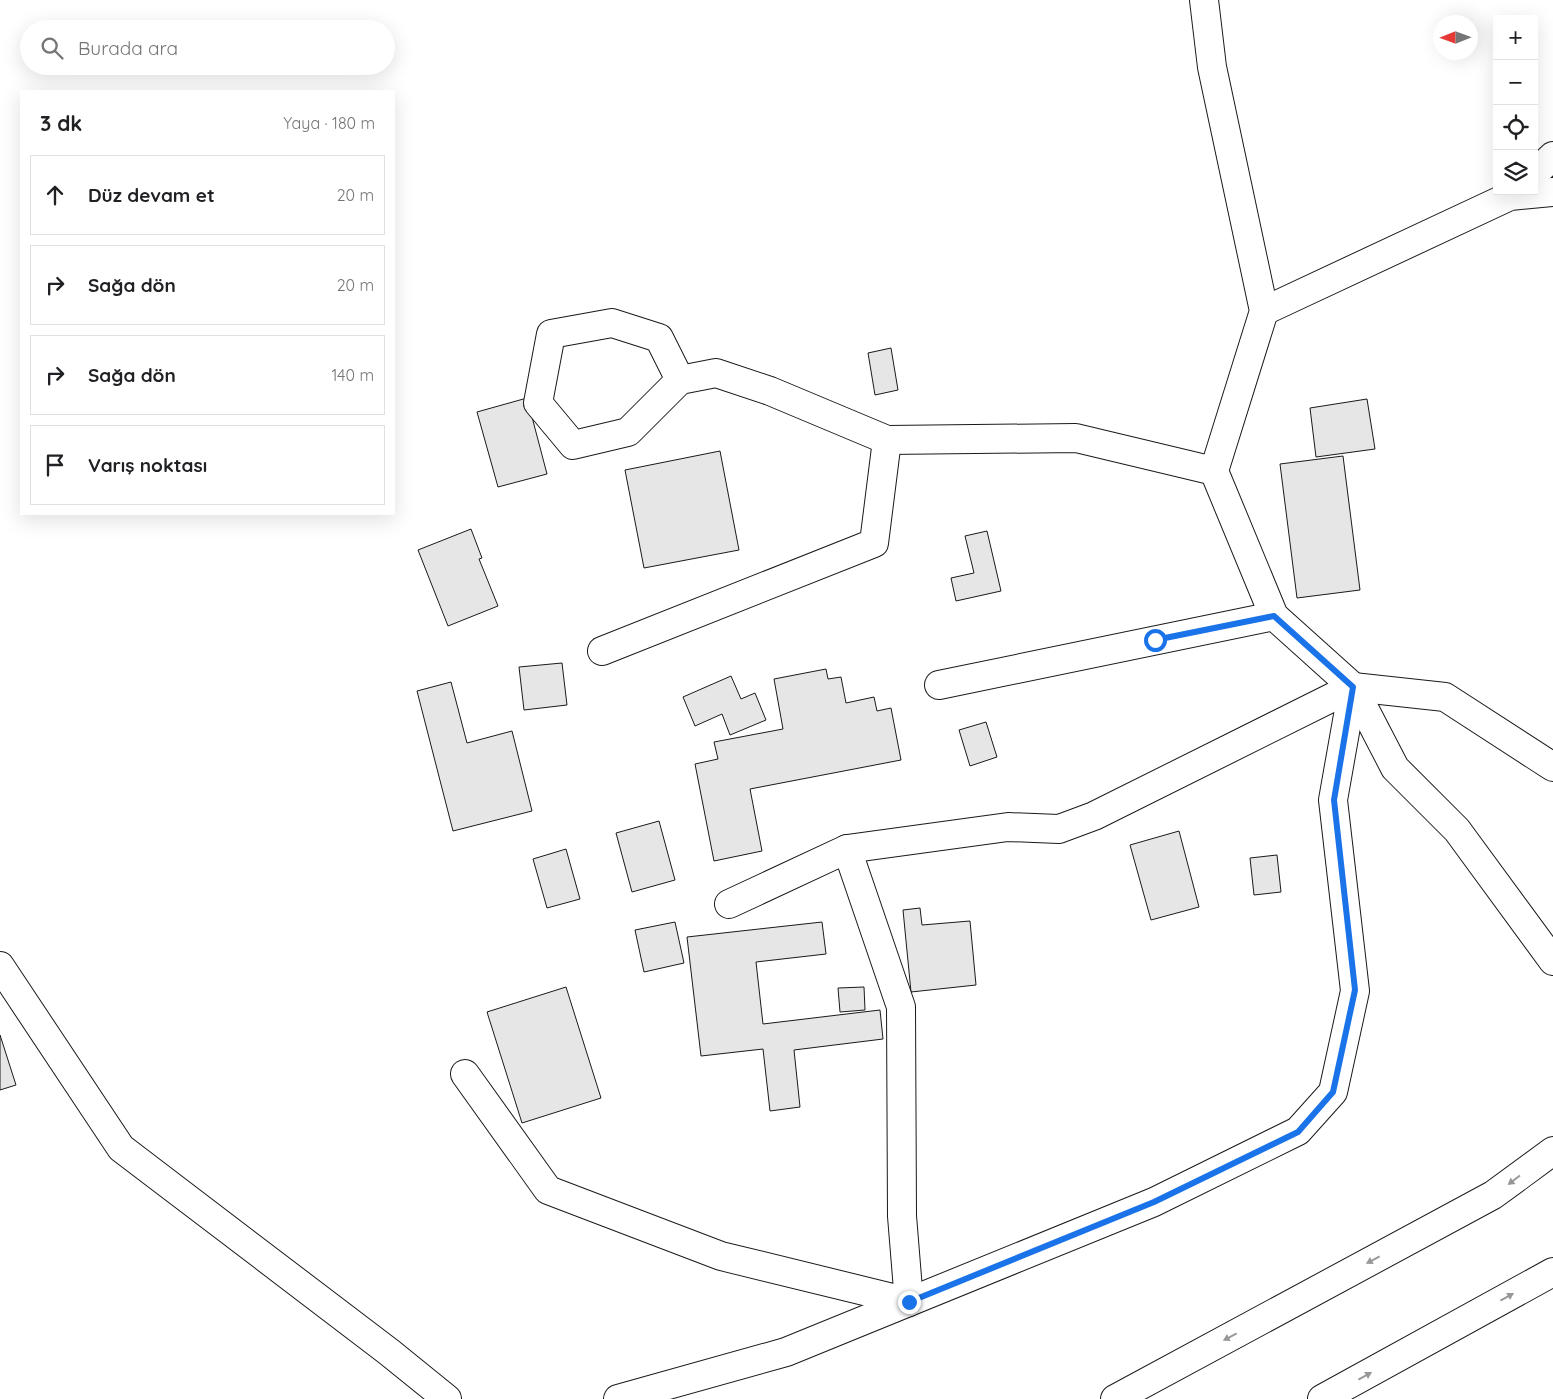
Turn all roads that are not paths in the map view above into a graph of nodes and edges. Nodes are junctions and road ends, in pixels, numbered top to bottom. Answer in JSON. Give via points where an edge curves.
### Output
{"nodes":[{"id":1,"x":1204,"y":0,"type":"edge"},
{"id":2,"x":1553,"y":156,"type":"edge"},
{"id":3,"x":1538,"y":170,"type":"edge"},
{"id":4,"x":1553,"y":192,"type":"edge"},
{"id":5,"x":1538,"y":193,"type":"edge"},
{"id":6,"x":1511,"y":195,"type":"edge"},
{"id":7,"x":1264,"y":311,"type":"junction"},
{"id":8,"x":680,"y":380,"type":"junction"},
{"id":9,"x":887,"y":440,"type":"junction"},
{"id":10,"x":1214,"y":472,"type":"junction"},
{"id":11,"x":1274,"y":616,"type":"junction"},
{"id":12,"x":602,"y":651,"type":"dead end"},
{"id":13,"x":940,"y":685,"type":"dead end"},
{"id":14,"x":1353,"y":687,"type":"junction"},
{"id":15,"x":1553,"y":767,"type":"edge"},
{"id":16,"x":847,"y":849,"type":"junction"},
{"id":17,"x":729,"y":904,"type":"dead end"},
{"id":18,"x":1553,"y":961,"type":"edge"},
{"id":19,"x":0,"y":966,"type":"edge"},
{"id":20,"x":465,"y":1074,"type":"dead end"},
{"id":21,"x":1553,"y":1151,"type":"edge"},
{"id":22,"x":1553,"y":1272,"type":"edge"},
{"id":23,"x":909,"y":1302,"type":"junction"},
{"id":24,"x":446,"y":1399,"type":"edge"},
{"id":25,"x":618,"y":1399,"type":"edge"},
{"id":26,"x":1116,"y":1399,"type":"edge"},
{"id":27,"x":1322,"y":1399,"type":"edge"}],
"edges":[{"from":1,"to":7,"type":"main road","via":[[1212,67]]},
{"from":2,"to":3,"type":"main road"},
{"from":4,"to":5,"type":"main road"},
{"from":6,"to":7,"type":"main road"},
{"from":7,"to":10,"type":"main road"},
{"from":8,"to":8,"type":"main road","via":[[659,338],[612,322],[551,334],[538,403],[573,445],[628,432]]},
{"from":8,"to":9,"type":"main road","via":[[716,374],[770,391]]},
{"from":9,"to":10,"type":"main road","via":[[1076,438]]},
{"from":9,"to":12,"type":"main road","via":[[874,543]]},
{"from":10,"to":11,"type":"main road"},
{"from":11,"to":13,"type":"main road"},
{"from":11,"to":14,"type":"main road"},
{"from":14,"to":15,"type":"main road","via":[[1445,697]]},
{"from":14,"to":16,"type":"main road","via":[[1094,816],[1058,829],[1008,827]]},
{"from":14,"to":18,"type":"main road","via":[[1395,768],[1457,830]]},
{"from":14,"to":23,"type":"main road","via":[[1334,800],[1355,990],[1333,1092],[1298,1132],[1154,1202]]},
{"from":16,"to":17,"type":"main road"},
{"from":16,"to":23,"type":"main road","via":[[901,1007],[902,1216]]},
{"from":19,"to":24,"type":"main road","via":[[121,1148]]},
{"from":20,"to":23,"type":"main road","via":[[548,1190],[720,1256]]},
{"from":21,"to":26,"type":"main road","one_way":true,"via":[[1493,1195]]},
{"from":27,"to":22,"type":"main road","one_way":true},
{"from":23,"to":25,"type":"main road","via":[[786,1352]]}]}
